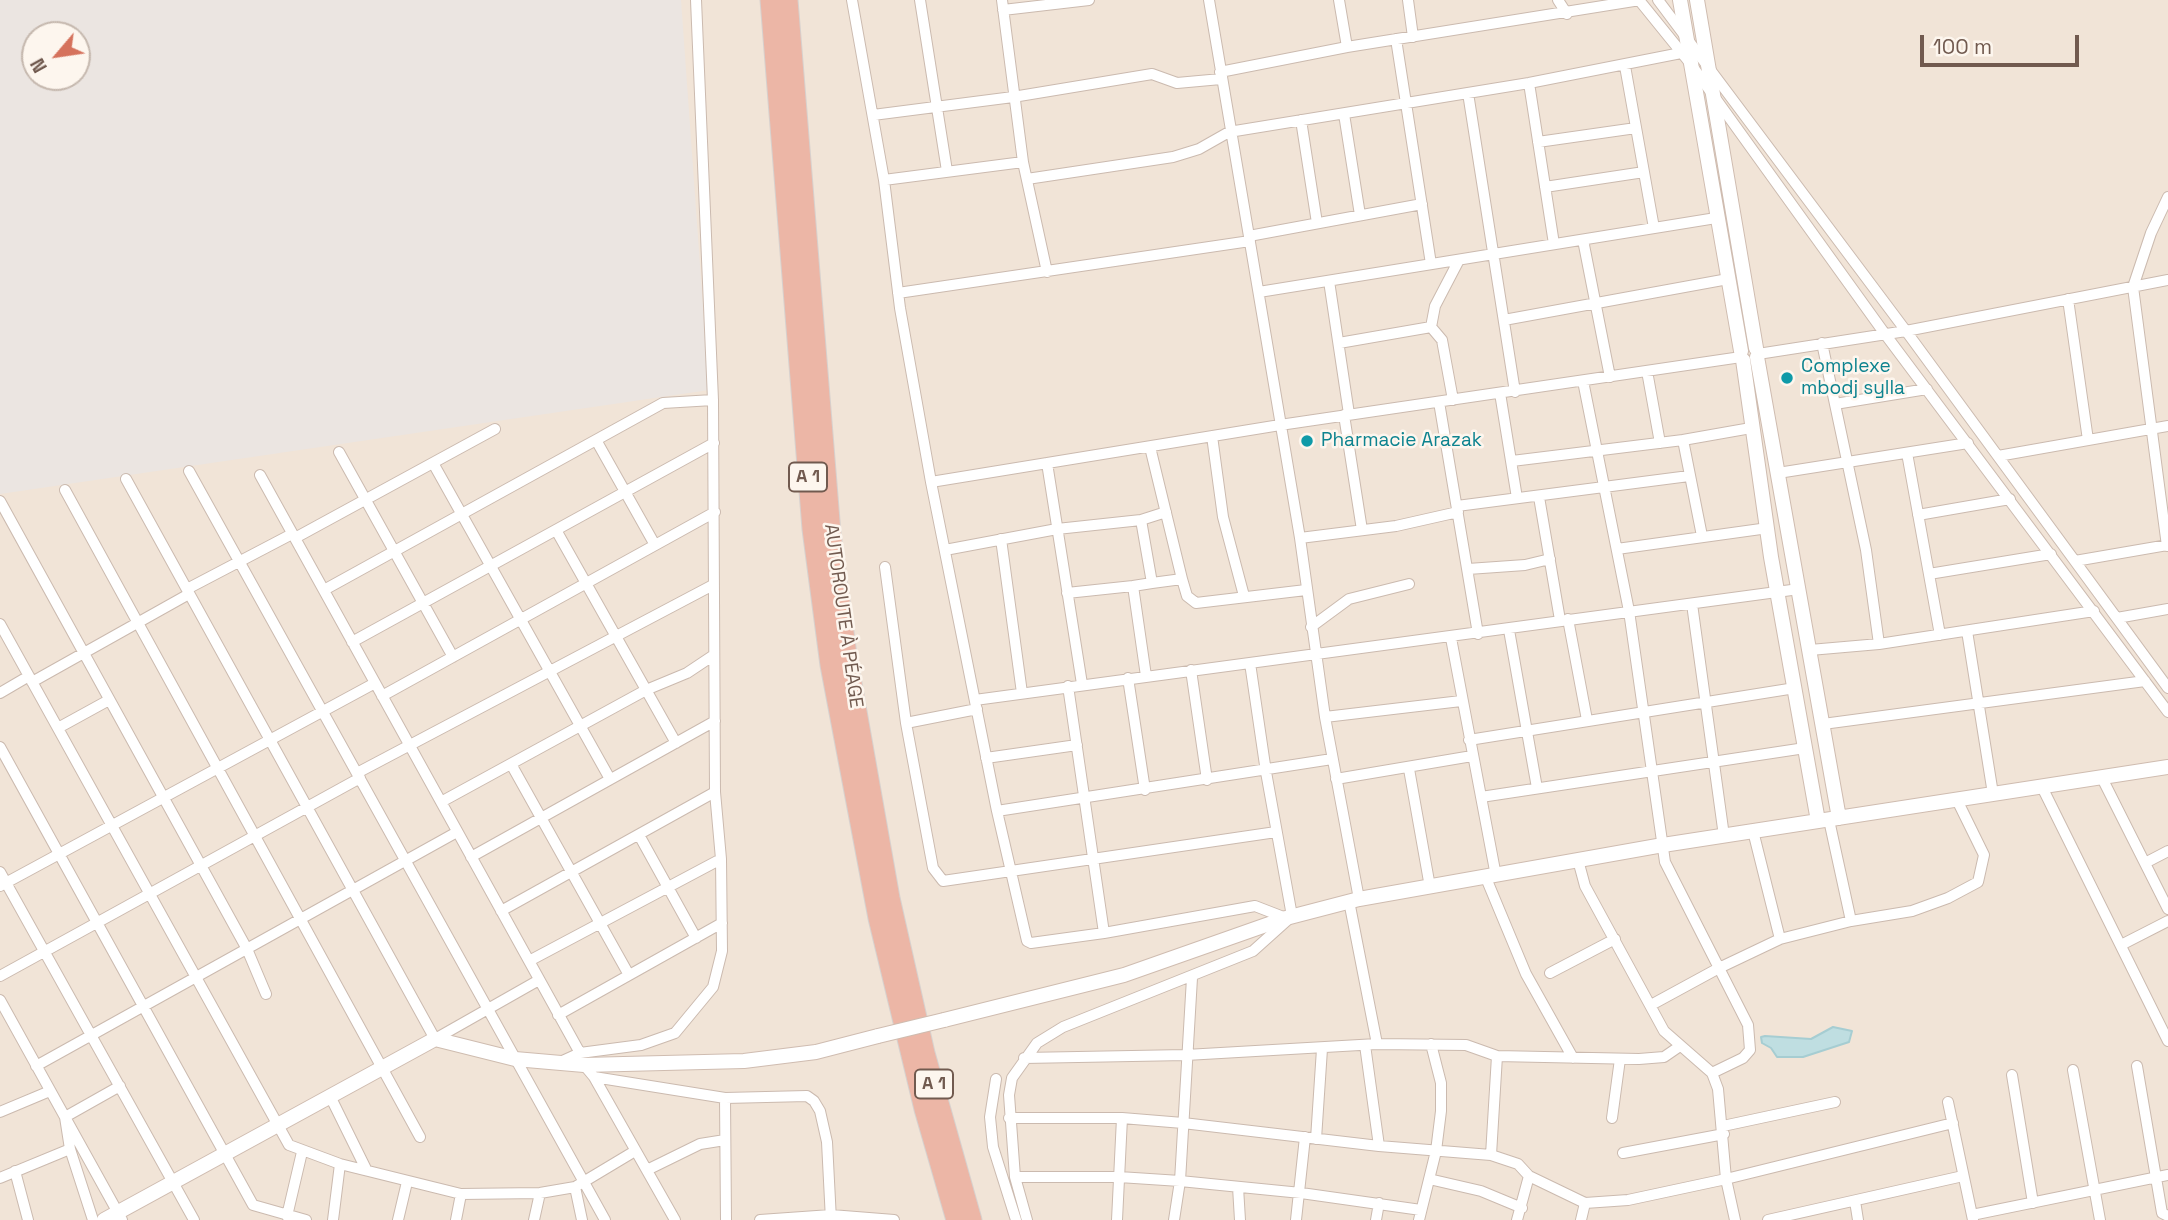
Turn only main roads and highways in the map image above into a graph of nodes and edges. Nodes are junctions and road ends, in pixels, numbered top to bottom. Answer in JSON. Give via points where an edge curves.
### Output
{"nodes":[{"id":1,"x":770,"y":0,"type":"edge"},
{"id":2,"x":788,"y":0,"type":"edge"},
{"id":3,"x":956,"y":1220,"type":"edge"},
{"id":4,"x":972,"y":1220,"type":"edge"}],
"edges":[{"from":1,"to":3,"type":"highway","number":"A 1","via":[[812,529],[830,665],[878,918]]},
{"from":2,"to":4,"type":"highway","name":"AUTOROUTE À PÉAGE","number":"A 1","via":[[830,520],[847,655],[890,898],[925,1053]]}]}
